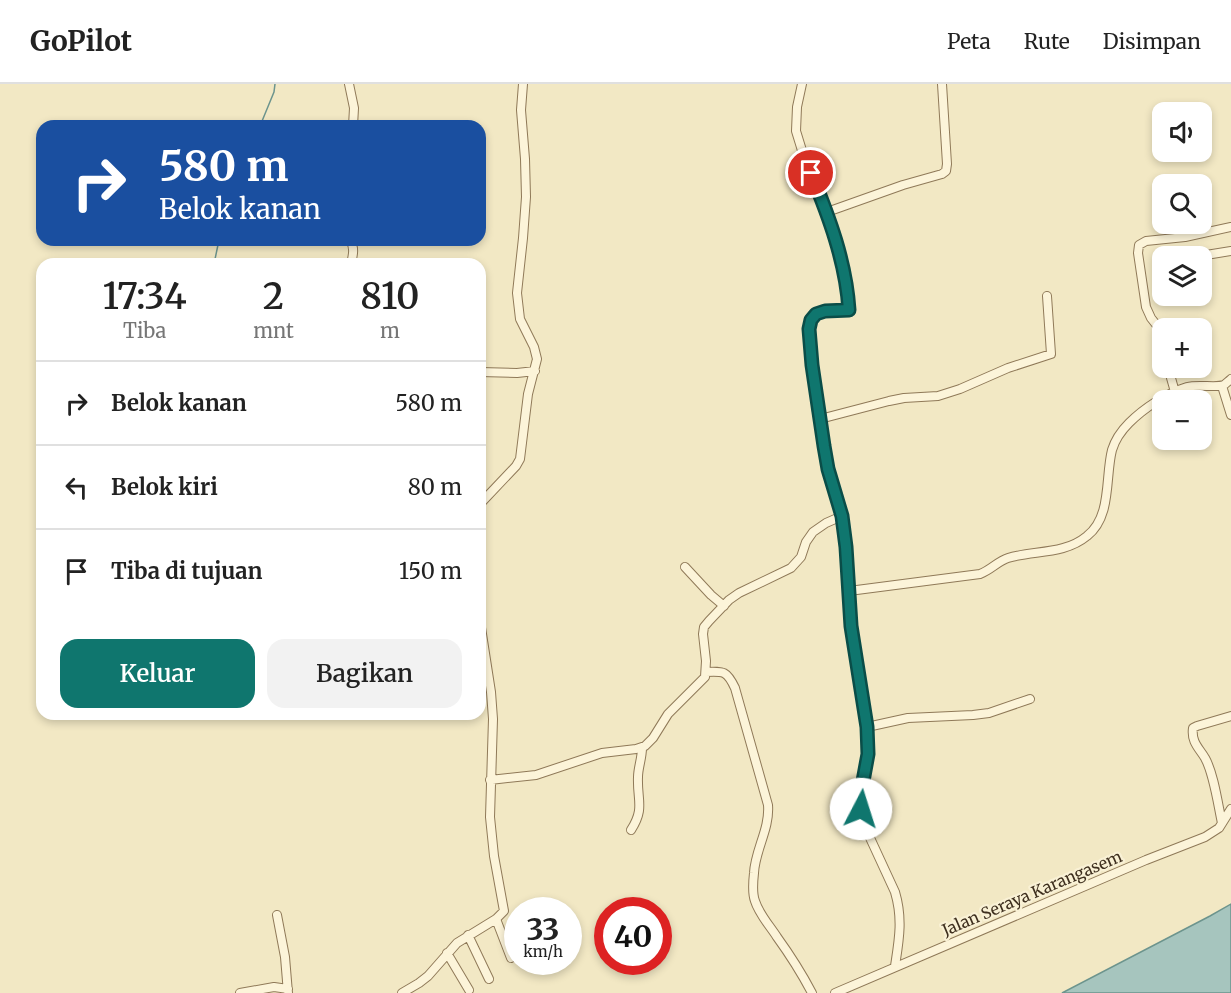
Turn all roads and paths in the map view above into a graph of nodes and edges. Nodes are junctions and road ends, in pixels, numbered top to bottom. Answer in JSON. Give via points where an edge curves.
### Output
{"nodes":[{"id":1,"x":349,"y":84,"type":"edge"},
{"id":2,"x":522,"y":84,"type":"edge"},
{"id":3,"x":802,"y":84,"type":"edge"},
{"id":4,"x":942,"y":84,"type":"edge"},
{"id":5,"x":353,"y":120,"type":"edge"},
{"id":6,"x":827,"y":212,"type":"junction"},
{"id":7,"x":1231,"y":227,"type":"edge"},
{"id":8,"x":1231,"y":251,"type":"edge"},
{"id":9,"x":1212,"y":254,"type":"edge"},
{"id":10,"x":1047,"y":296,"type":"dead end"},
{"id":11,"x":1152,"y":319,"type":"edge"},
{"id":12,"x":535,"y":371,"type":"junction"},
{"id":13,"x":486,"y":372,"type":"edge"},
{"id":14,"x":1231,"y":379,"type":"edge"},
{"id":15,"x":1222,"y":386,"type":"junction"},
{"id":16,"x":1181,"y":390,"type":"edge"},
{"id":17,"x":1152,"y":405,"type":"edge"},
{"id":18,"x":1231,"y":415,"type":"edge"},
{"id":19,"x":820,"y":419,"type":"junction"},
{"id":20,"x":486,"y":498,"type":"edge"},
{"id":21,"x":842,"y":516,"type":"junction"},
{"id":22,"x":685,"y":567,"type":"dead end"},
{"id":23,"x":849,"y":591,"type":"junction"},
{"id":24,"x":724,"y":606,"type":"junction"},
{"id":25,"x":486,"y":661,"type":"edge"},
{"id":26,"x":706,"y":672,"type":"junction"},
{"id":27,"x":1030,"y":699,"type":"dead end"},
{"id":28,"x":1231,"y":716,"type":"edge"},
{"id":29,"x":867,"y":727,"type":"junction"},
{"id":30,"x":642,"y":748,"type":"junction"},
{"id":31,"x":490,"y":780,"type":"junction"},
{"id":32,"x":1231,"y":809,"type":"edge"},
{"id":33,"x":1222,"y":824,"type":"junction"},
{"id":34,"x":631,"y":830,"type":"dead end"},
{"id":35,"x":277,"y":915,"type":"dead end"},
{"id":36,"x":496,"y":919,"type":"junction"},
{"id":37,"x":468,"y":935,"type":"junction"},
{"id":38,"x":504,"y":940,"type":"edge"},
{"id":39,"x":447,"y":953,"type":"junction"},
{"id":40,"x":895,"y":966,"type":"junction"},
{"id":41,"x":489,"y":979,"type":"dead end"},
{"id":42,"x":469,"y":990,"type":"dead end"},
{"id":43,"x":288,"y":991,"type":"edge"},
{"id":44,"x":240,"y":993,"type":"edge"},
{"id":45,"x":402,"y":993,"type":"edge"},
{"id":46,"x":812,"y":993,"type":"edge"},
{"id":47,"x":835,"y":993,"type":"edge"}],
"edges":[{"from":1,"to":5,"type":"street"},
{"from":2,"to":12,"type":"street","via":[[526,197],[517,293],[520,320],[536,352]]},
{"from":3,"to":6,"type":"street","via":[[796,131]]},
{"from":4,"to":6,"type":"street","via":[[946,171]]},
{"from":6,"to":19,"type":"street","via":[[842,265],[849,310],[820,312],[810,323]]},
{"from":7,"to":11,"type":"street","via":[[1139,244],[1146,307]]},
{"from":8,"to":9,"type":"street"},
{"from":10,"to":19,"type":"street","via":[[1051,354],[938,396],[904,398]]},
{"from":12,"to":13,"type":"street"},
{"from":12,"to":20,"type":"street","via":[[528,394],[520,459]]},
{"from":14,"to":15,"type":"street"},
{"from":15,"to":16,"type":"street"},
{"from":15,"to":18,"type":"street"},
{"from":17,"to":23,"type":"street","via":[[1129,422],[1112,448],[1099,520],[1083,539],[1059,549],[1005,559],[980,574]]},
{"from":19,"to":21,"type":"street","via":[[828,469]]},
{"from":21,"to":23,"type":"street"},
{"from":21,"to":24,"type":"street","via":[[813,532],[791,568],[739,593]]},
{"from":22,"to":24,"type":"street"},
{"from":23,"to":29,"type":"street","via":[[854,654]]},
{"from":24,"to":26,"type":"street","via":[[704,627]]},
{"from":25,"to":31,"type":"street","via":[[493,707]]},
{"from":26,"to":30,"type":"street"},
{"from":26,"to":46,"type":"street","via":[[722,672],[730,677],[768,805],[768,821],[754,871],[754,901]]},
{"from":27,"to":29,"type":"street","via":[[974,715],[908,718]]},
{"from":28,"to":33,"type":"street","via":[[1192,730],[1194,744],[1210,770]]},
{"from":29,"to":40,"type":"street","via":[[861,809],[898,903],[901,925]]},
{"from":30,"to":31,"type":"street","via":[[602,753],[536,775]]},
{"from":30,"to":34,"type":"street","via":[[638,780],[640,814]]},
{"from":31,"to":36,"type":"street","via":[[492,840],[504,908]]},
{"from":32,"to":33,"type":"street","name":"Jalan Seraya Karangasem"},
{"from":33,"to":40,"type":"street","name":"Jalan Seraya Karangasem","via":[[1205,837]]},
{"from":35,"to":43,"type":"street"},
{"from":36,"to":37,"type":"street"},
{"from":36,"to":38,"type":"street"},
{"from":37,"to":39,"type":"street"},
{"from":37,"to":41,"type":"street"},
{"from":39,"to":42,"type":"street"},
{"from":39,"to":45,"type":"street","via":[[428,976]]},
{"from":40,"to":47,"type":"street","name":"Jalan Seraya Karangasem"},
{"from":43,"to":44,"type":"street","via":[[274,987]]}]}
